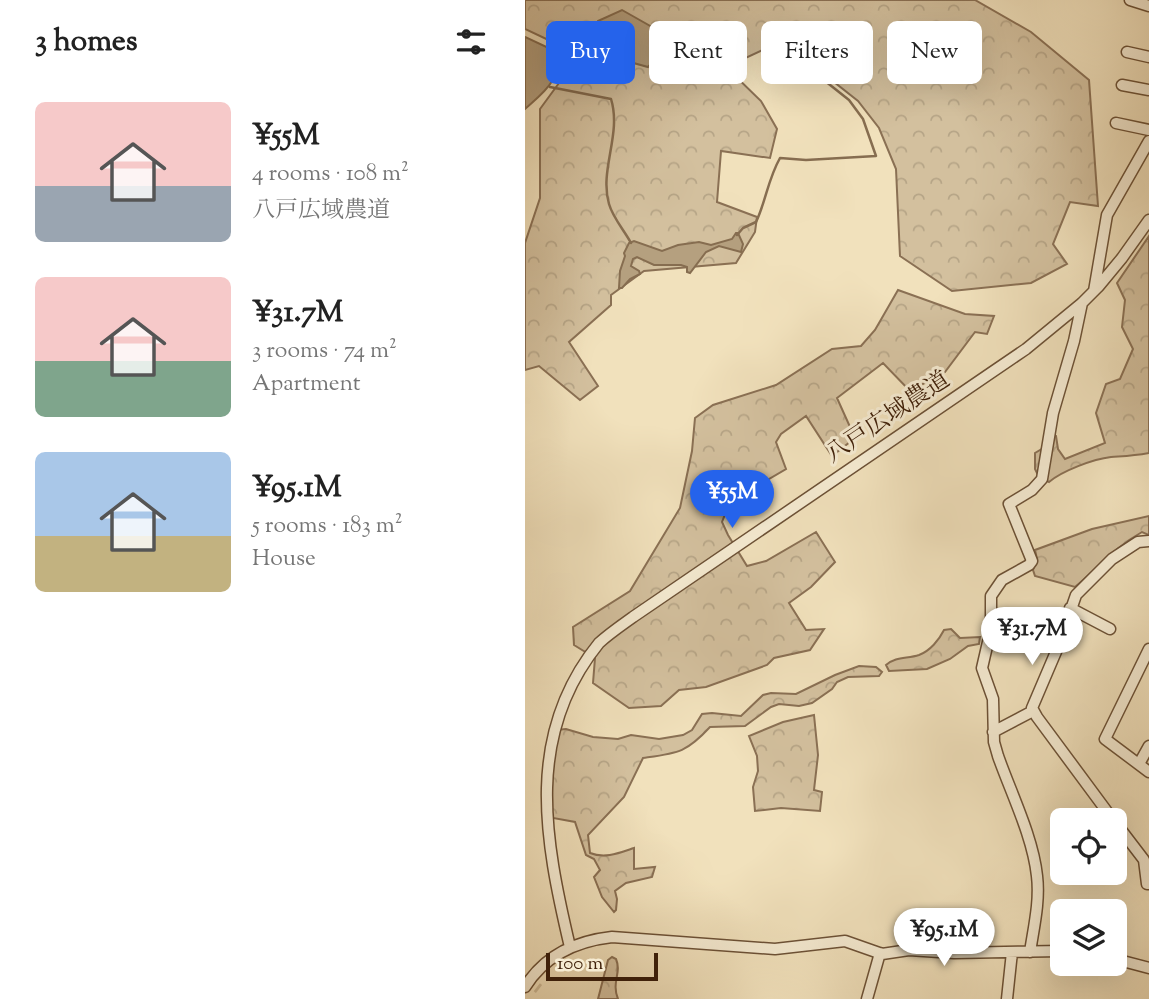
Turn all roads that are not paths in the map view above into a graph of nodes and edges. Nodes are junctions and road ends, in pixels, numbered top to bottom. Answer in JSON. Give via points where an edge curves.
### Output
{"nodes":[{"id":1,"x":1130,"y":0,"type":"edge"},
{"id":2,"x":1149,"y":6,"type":"edge"},
{"id":3,"x":1128,"y":52,"type":"dead end"},
{"id":4,"x":1149,"y":57,"type":"edge"},
{"id":5,"x":1122,"y":85,"type":"dead end"},
{"id":6,"x":1149,"y":90,"type":"edge"},
{"id":7,"x":1116,"y":122,"type":"dead end"},
{"id":8,"x":1149,"y":130,"type":"edge"},
{"id":9,"x":1149,"y":142,"type":"edge"},
{"id":10,"x":1149,"y":220,"type":"edge"},
{"id":11,"x":1094,"y":290,"type":"junction"},
{"id":12,"x":1082,"y":303,"type":"junction"},
{"id":13,"x":1149,"y":541,"type":"edge"},
{"id":14,"x":1070,"y":608,"type":"junction"},
{"id":15,"x":1110,"y":629,"type":"dead end"},
{"id":16,"x":1149,"y":649,"type":"edge"},
{"id":17,"x":1033,"y":711,"type":"junction"},
{"id":18,"x":993,"y":732,"type":"junction"},
{"id":19,"x":1149,"y":746,"type":"edge"},
{"id":20,"x":1139,"y":764,"type":"junction"},
{"id":21,"x":1149,"y":772,"type":"edge"},
{"id":22,"x":1104,"y":808,"type":"edge"},
{"id":23,"x":1127,"y":837,"type":"edge"},
{"id":24,"x":1149,"y":884,"type":"edge"},
{"id":25,"x":570,"y":947,"type":"junction"},
{"id":26,"x":1050,"y":951,"type":"edge"},
{"id":27,"x":1012,"y":952,"type":"junction"},
{"id":28,"x":1030,"y":952,"type":"junction"},
{"id":29,"x":880,"y":953,"type":"junction"},
{"id":30,"x":1127,"y":962,"type":"edge"},
{"id":31,"x":1149,"y":968,"type":"edge"},
{"id":32,"x":525,"y":987,"type":"edge"},
{"id":33,"x":867,"y":999,"type":"edge"},
{"id":34,"x":1007,"y":999,"type":"edge"}],
"edges":[{"from":1,"to":2,"type":"street"},
{"from":3,"to":4,"type":"street"},
{"from":5,"to":6,"type":"street"},
{"from":7,"to":8,"type":"street"},
{"from":9,"to":11,"type":"street","via":[[1107,215]]},
{"from":10,"to":11,"type":"street","name":"八戸広域農道"},
{"from":11,"to":12,"type":"street","name":"八戸広域農道"},
{"from":12,"to":18,"type":"street","via":[[1053,413],[1042,479],[1009,504],[1032,561],[1002,580],[991,596],[991,629],[982,668],[993,699]]},
{"from":12,"to":25,"type":"street","name":"八戸広域農道","via":[[1026,348],[633,617],[601,641],[574,672],[549,719],[538,762],[538,805]]},
{"from":13,"to":14,"type":"street","via":[[1138,542],[1112,559],[1076,595]]},
{"from":14,"to":15,"type":"street"},
{"from":14,"to":17,"type":"street"},
{"from":16,"to":20,"type":"street","via":[[1105,739]]},
{"from":17,"to":18,"type":"street"},
{"from":17,"to":22,"type":"street"},
{"from":18,"to":28,"type":"street","via":[[1037,876],[1038,905]]},
{"from":19,"to":20,"type":"street"},
{"from":20,"to":21,"type":"street"},
{"from":23,"to":24,"type":"street","via":[[1145,860]]},
{"from":25,"to":29,"type":"street","via":[[628,936],[775,949],[845,941]]},
{"from":25,"to":32,"type":"street","via":[[549,959]]},
{"from":26,"to":28,"type":"street"},
{"from":27,"to":28,"type":"street"},
{"from":27,"to":29,"type":"street"},
{"from":27,"to":34,"type":"street"},
{"from":29,"to":33,"type":"street"},
{"from":30,"to":31,"type":"street"}]}
